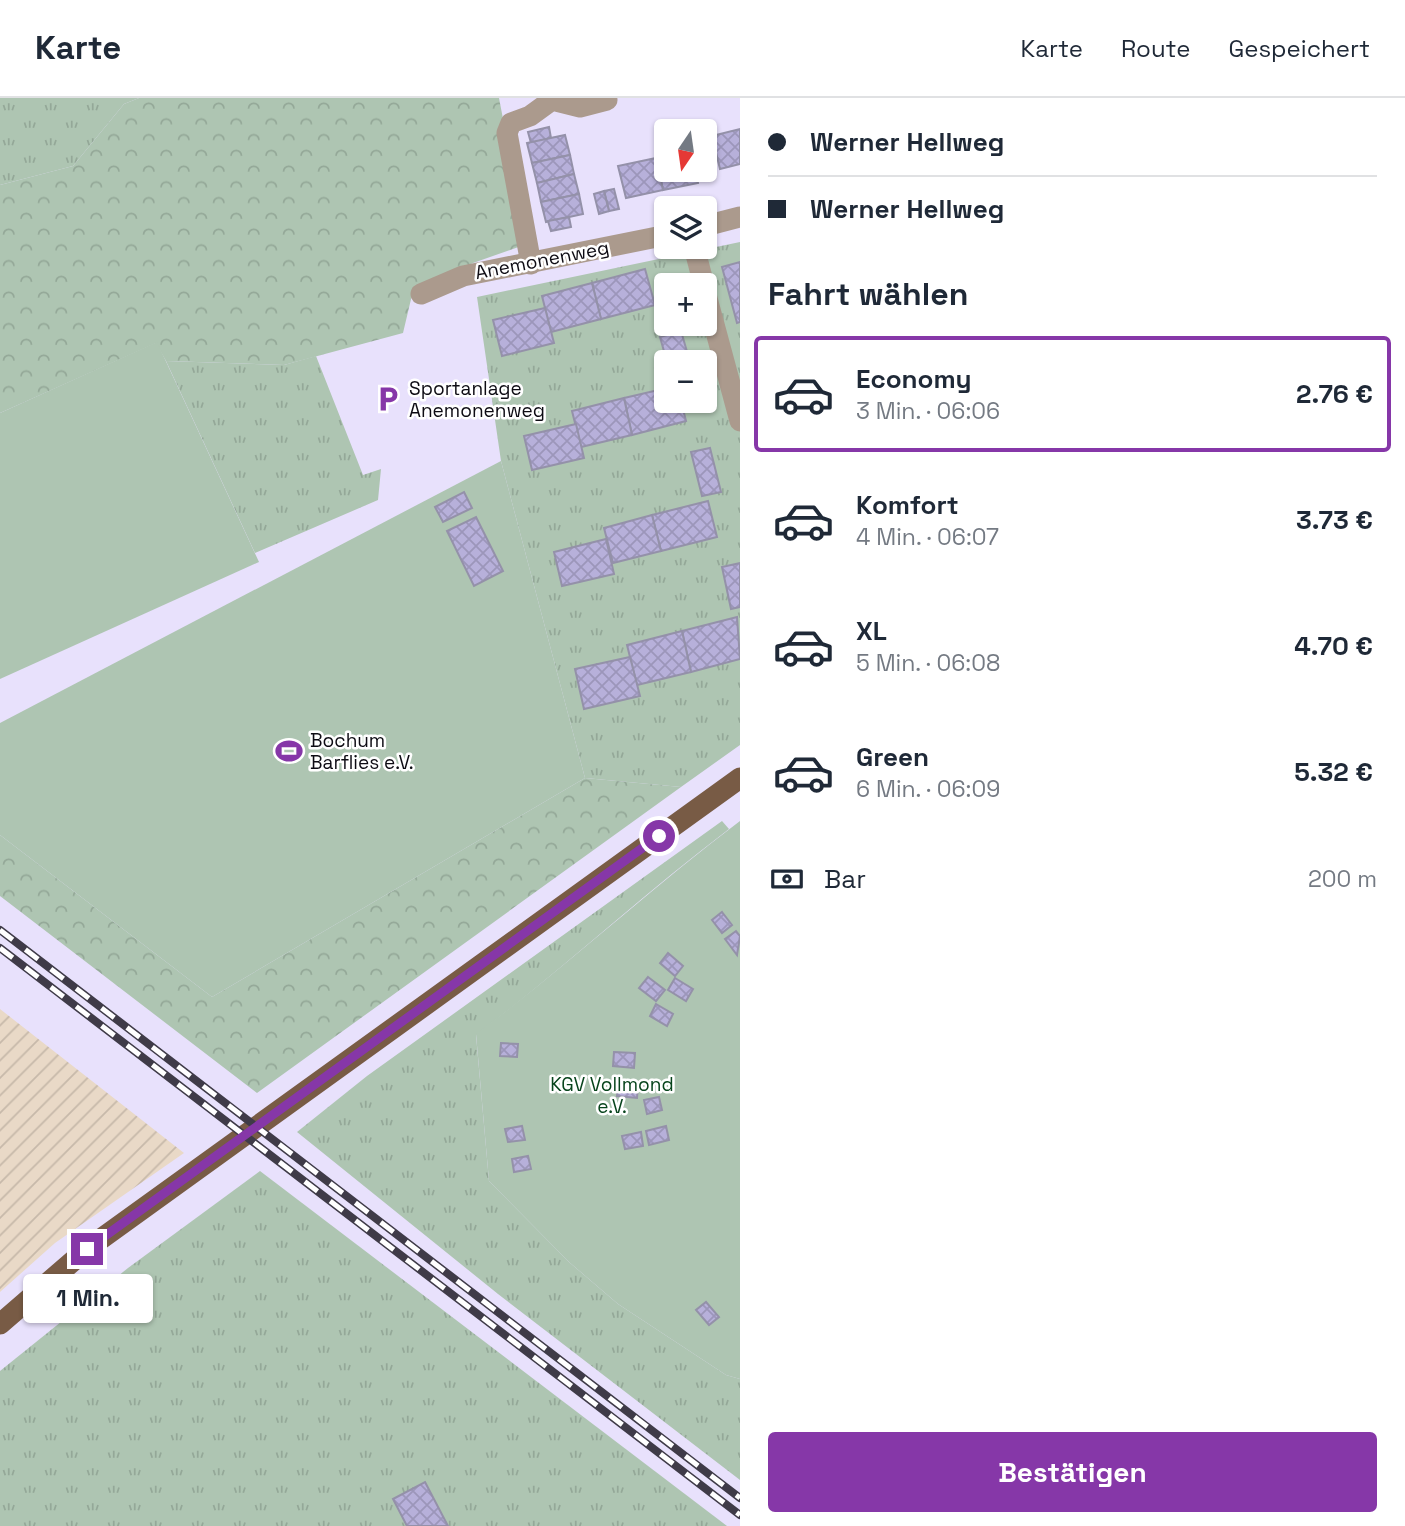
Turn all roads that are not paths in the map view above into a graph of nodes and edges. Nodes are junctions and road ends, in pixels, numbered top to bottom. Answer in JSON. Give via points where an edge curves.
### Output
{"nodes":[{"id":1,"x":607,"y":100,"type":"dead end"},
{"id":2,"x":740,"y":217,"type":"edge"},
{"id":3,"x":717,"y":223,"type":"edge"},
{"id":4,"x":654,"y":238,"type":"edge"},
{"id":5,"x":531,"y":264,"type":"junction"},
{"id":6,"x":421,"y":294,"type":"dead end"},
{"id":7,"x":717,"y":336,"type":"edge"},
{"id":8,"x":740,"y":421,"type":"edge"},
{"id":9,"x":740,"y":778,"type":"edge"},
{"id":10,"x":0,"y":1324,"type":"edge"}],
"edges":[{"from":1,"to":5,"type":"street","via":[[580,107],[552,100],[511,123],[507,133]]},
{"from":2,"to":3,"type":"street"},
{"from":4,"to":5,"type":"street","name":"Anemonenweg"},
{"from":5,"to":6,"type":"street","name":"Anemonenweg","via":[[463,276]]},
{"from":7,"to":8,"type":"street"},
{"from":9,"to":10,"type":"main road","via":[[87,1249]]}]}
